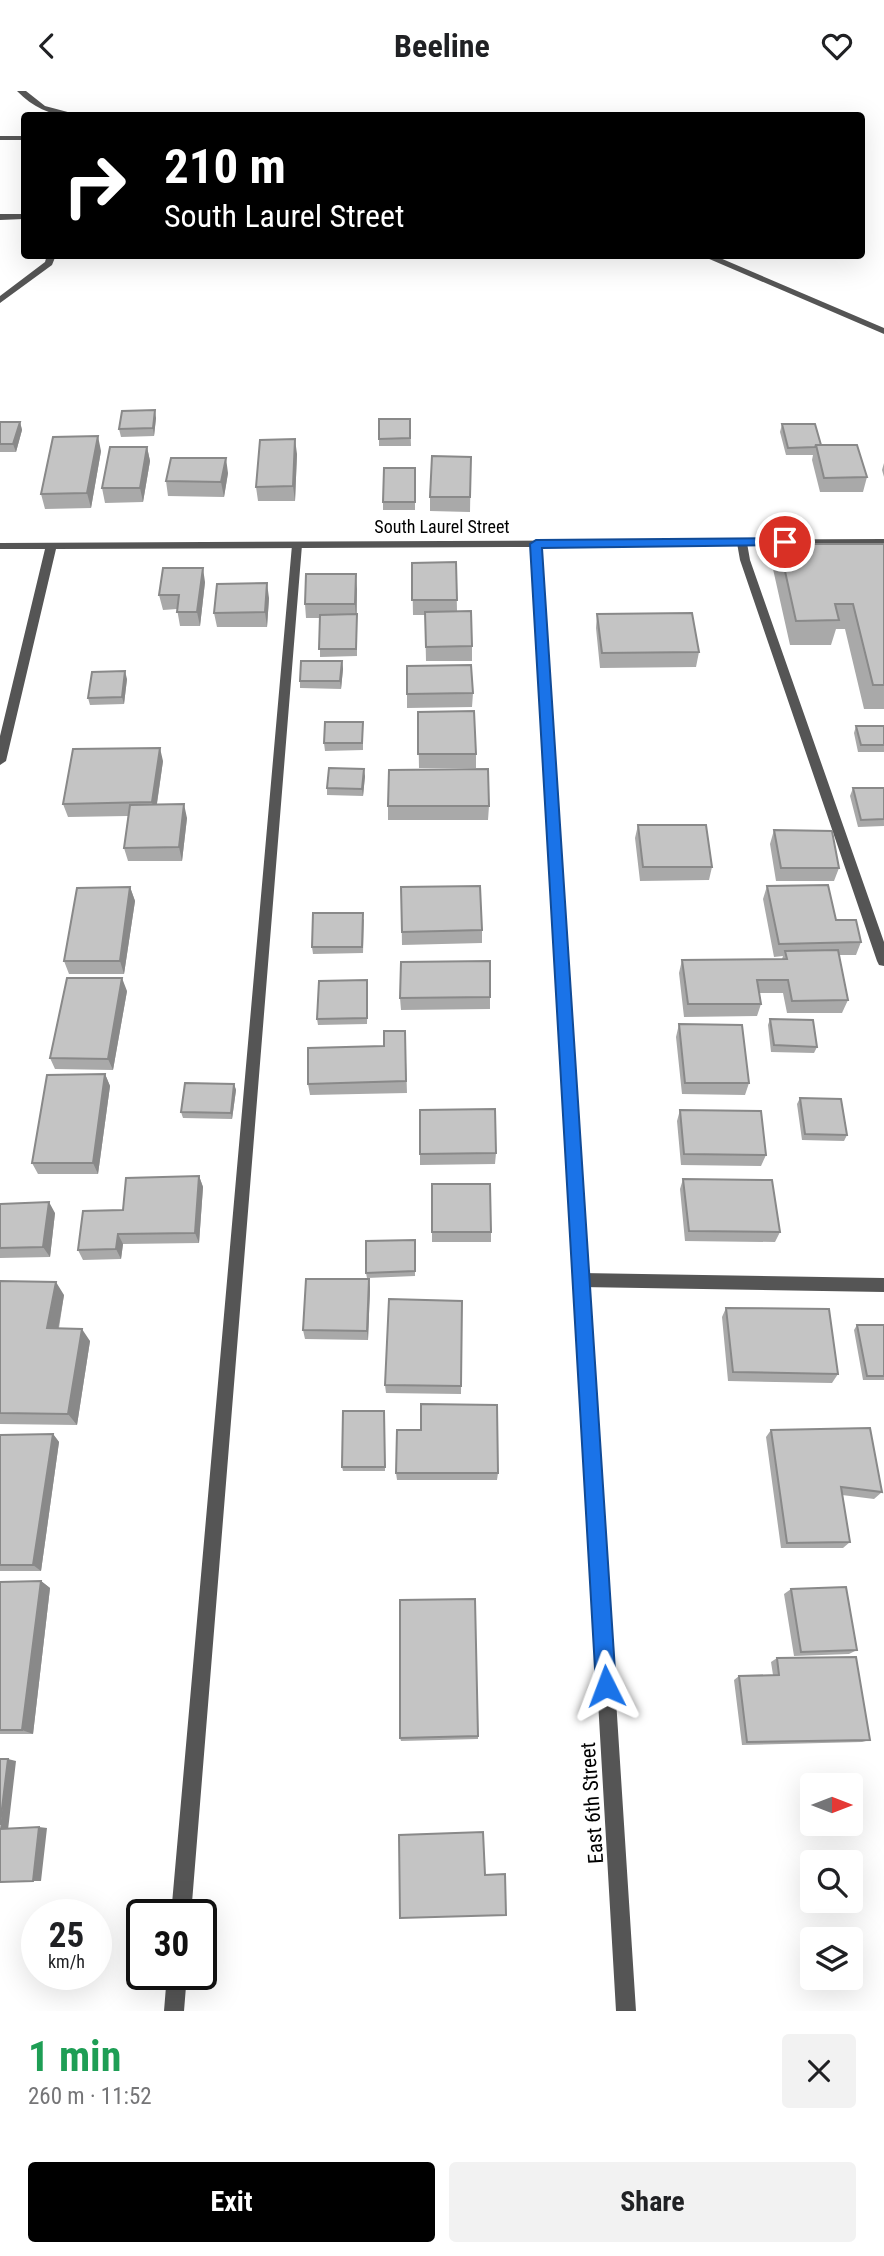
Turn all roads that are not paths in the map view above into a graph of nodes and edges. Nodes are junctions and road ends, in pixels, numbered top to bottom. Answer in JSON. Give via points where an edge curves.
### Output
{"nodes":[{"id":1,"x":21,"y":91,"type":"edge"},
{"id":2,"x":61,"y":112,"type":"edge"},
{"id":3,"x":0,"y":138,"type":"edge"},
{"id":4,"x":21,"y":138,"type":"edge"},
{"id":5,"x":0,"y":217,"type":"edge"},
{"id":6,"x":21,"y":217,"type":"edge"},
{"id":7,"x":50,"y":259,"type":"edge"},
{"id":8,"x":713,"y":259,"type":"edge"},
{"id":9,"x":0,"y":300,"type":"edge"},
{"id":10,"x":884,"y":331,"type":"edge"},
{"id":11,"x":884,"y":542,"type":"edge"},
{"id":12,"x":742,"y":543,"type":"junction"},
{"id":13,"x":536,"y":544,"type":"junction"},
{"id":14,"x":297,"y":545,"type":"junction"},
{"id":15,"x":0,"y":546,"type":"edge"},
{"id":16,"x":51,"y":546,"type":"junction"},
{"id":17,"x":0,"y":761,"type":"edge"},
{"id":18,"x":884,"y":961,"type":"edge"},
{"id":19,"x":581,"y":1280,"type":"junction"},
{"id":20,"x":884,"y":1285,"type":"edge"},
{"id":21,"x":182,"y":1899,"type":"edge"},
{"id":22,"x":176,"y":1990,"type":"edge"},
{"id":23,"x":174,"y":2011,"type":"edge"},
{"id":24,"x":626,"y":2011,"type":"edge"}],
"edges":[{"from":1,"to":2,"type":"street","via":[[42,108]]},
{"from":3,"to":4,"type":"street"},
{"from":5,"to":6,"type":"street"},
{"from":7,"to":9,"type":"street"},
{"from":8,"to":10,"type":"street"},
{"from":11,"to":12,"type":"street","name":"South Laurel Street"},
{"from":12,"to":13,"type":"street","name":"South Laurel Street"},
{"from":12,"to":18,"type":"street"},
{"from":13,"to":14,"type":"street","name":"South Laurel Street"},
{"from":13,"to":19,"type":"street","name":"East 6th Street"},
{"from":14,"to":16,"type":"street","name":"South Laurel Street"},
{"from":14,"to":21,"type":"street"},
{"from":15,"to":16,"type":"street","name":"South Laurel Street"},
{"from":16,"to":17,"type":"street"},
{"from":19,"to":20,"type":"street"},
{"from":19,"to":24,"type":"street","name":"East 6th Street"},
{"from":22,"to":23,"type":"street"}]}
